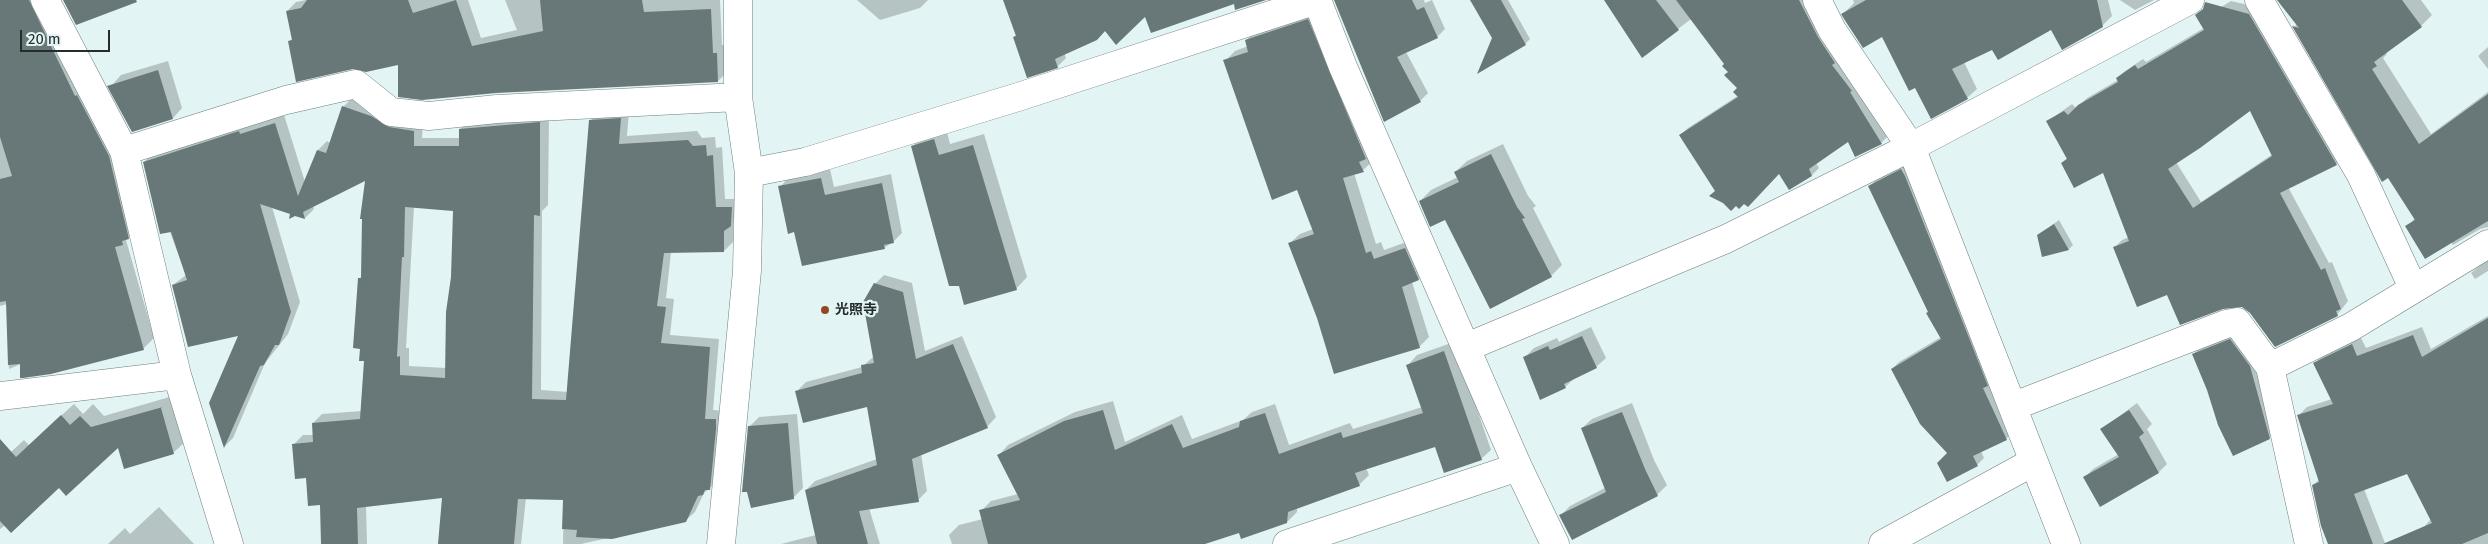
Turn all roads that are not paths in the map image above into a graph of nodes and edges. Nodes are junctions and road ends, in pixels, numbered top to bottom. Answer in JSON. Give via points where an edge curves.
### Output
{"nodes":[{"id":1,"x":45,"y":0,"type":"edge"},
{"id":2,"x":738,"y":0,"type":"edge"},
{"id":3,"x":1317,"y":0,"type":"edge"},
{"id":4,"x":1817,"y":0,"type":"edge"},
{"id":5,"x":2190,"y":0,"type":"edge"},
{"id":6,"x":2259,"y":0,"type":"edge"},
{"id":7,"x":738,"y":97,"type":"junction"},
{"id":8,"x":1911,"y":147,"type":"junction"},
{"id":9,"x":124,"y":151,"type":"junction"},
{"id":10,"x":749,"y":173,"type":"junction"},
{"id":11,"x":2488,"y":244,"type":"edge"},
{"id":12,"x":2413,"y":288,"type":"junction"},
{"id":13,"x":1467,"y":347,"type":"junction"},
{"id":14,"x":2270,"y":367,"type":"junction"},
{"id":15,"x":177,"y":374,"type":"junction"},
{"id":16,"x":0,"y":396,"type":"edge"},
{"id":17,"x":2014,"y":406,"type":"junction"},
{"id":18,"x":2034,"y":462,"type":"junction"},
{"id":19,"x":1518,"y":467,"type":"junction"},
{"id":20,"x":229,"y":544,"type":"edge"},
{"id":21,"x":721,"y":544,"type":"edge"},
{"id":22,"x":1288,"y":544,"type":"edge"},
{"id":23,"x":1555,"y":544,"type":"edge"},
{"id":24,"x":1883,"y":544,"type":"edge"},
{"id":25,"x":2066,"y":544,"type":"edge"},
{"id":26,"x":2309,"y":544,"type":"edge"}],
"edges":[{"from":1,"to":9,"type":"street"},
{"from":2,"to":7,"type":"street"},
{"from":3,"to":10,"type":"street","via":[[824,157]]},
{"from":3,"to":13,"type":"street","via":[[1343,67]]},
{"from":4,"to":8,"type":"street","via":[[1832,30]]},
{"from":5,"to":8,"type":"street"},
{"from":6,"to":12,"type":"street","via":[[2361,175]]},
{"from":7,"to":9,"type":"street","via":[[497,109],[429,116],[391,112],[356,84],[286,100]]},
{"from":7,"to":10,"type":"street"},
{"from":8,"to":13,"type":"street","via":[[1726,239]]},
{"from":8,"to":17,"type":"street"},
{"from":9,"to":15,"type":"street"},
{"from":10,"to":21,"type":"street","via":[[747,272]]},
{"from":11,"to":12,"type":"street"},
{"from":12,"to":14,"type":"street","via":[[2351,327]]},
{"from":13,"to":19,"type":"street"},
{"from":14,"to":17,"type":"street","via":[[2246,330],[2237,322]]},
{"from":14,"to":26,"type":"street"},
{"from":15,"to":16,"type":"street"},
{"from":15,"to":20,"type":"street"},
{"from":17,"to":18,"type":"street"},
{"from":18,"to":24,"type":"street"},
{"from":18,"to":25,"type":"street"},
{"from":19,"to":22,"type":"street"},
{"from":19,"to":23,"type":"street"}]}
